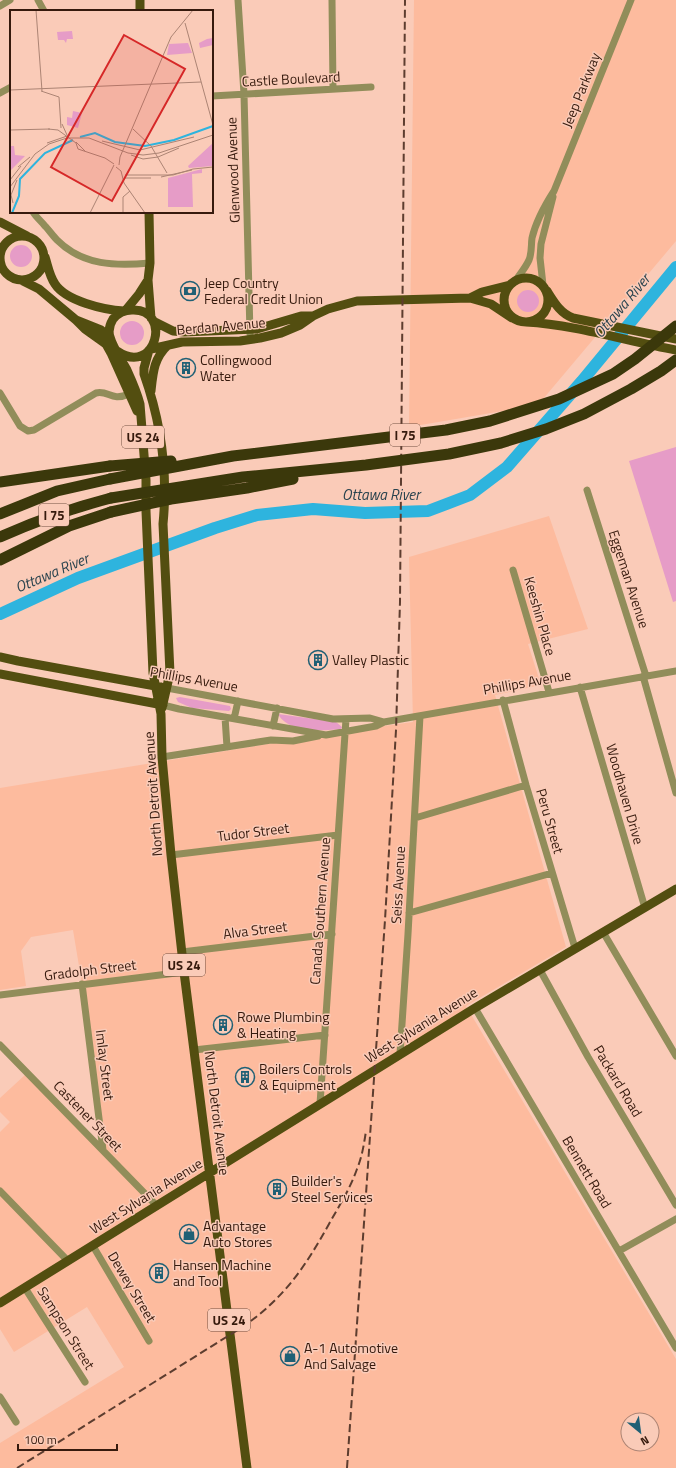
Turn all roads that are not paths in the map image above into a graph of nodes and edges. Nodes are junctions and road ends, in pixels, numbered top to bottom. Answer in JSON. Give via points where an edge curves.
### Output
{"nodes":[{"id":1,"x":10,"y":0,"type":"edge"},
{"id":2,"x":38,"y":0,"type":"edge"},
{"id":3,"x":238,"y":0,"type":"edge"},
{"id":4,"x":332,"y":0,"type":"edge"},
{"id":5,"x":631,"y":0,"type":"edge"},
{"id":6,"x":0,"y":6,"type":"edge"},
{"id":7,"x":43,"y":10,"type":"edge"},
{"id":8,"x":371,"y":87,"type":"dead end"},
{"id":9,"x":10,"y":88,"type":"edge"},
{"id":10,"x":333,"y":89,"type":"junction"},
{"id":11,"x":0,"y":93,"type":"edge"},
{"id":12,"x":244,"y":94,"type":"junction"},
{"id":13,"x":213,"y":96,"type":"edge"},
{"id":14,"x":554,"y":190,"type":"junction"},
{"id":15,"x":34,"y":213,"type":"edge"},
{"id":16,"x":149,"y":213,"type":"edge"},
{"id":17,"x":0,"y":222,"type":"edge"},
{"id":18,"x":30,"y":237,"type":"junction"},
{"id":19,"x":43,"y":253,"type":"junction"},
{"id":20,"x":0,"y":254,"type":"edge"},
{"id":21,"x":150,"y":263,"type":"junction"},
{"id":22,"x":0,"y":279,"type":"edge"},
{"id":23,"x":17,"y":279,"type":"junction"},
{"id":24,"x":148,"y":280,"type":"junction"},
{"id":25,"x":513,"y":283,"type":"junction"},
{"id":26,"x":545,"y":288,"type":"junction"},
{"id":27,"x":470,"y":298,"type":"junction"},
{"id":28,"x":124,"y":311,"type":"junction"},
{"id":29,"x":313,"y":316,"type":"junction"},
{"id":30,"x":512,"y":318,"type":"junction"},
{"id":31,"x":152,"y":319,"type":"junction"},
{"id":32,"x":76,"y":320,"type":"junction"},
{"id":33,"x":526,"y":322,"type":"junction"},
{"id":34,"x":676,"y":326,"type":"edge"},
{"id":35,"x":250,"y":330,"type":"junction"},
{"id":36,"x":110,"y":336,"type":"junction"},
{"id":37,"x":676,"y":339,"type":"edge"},
{"id":38,"x":251,"y":340,"type":"junction"},
{"id":39,"x":168,"y":345,"type":"junction"},
{"id":40,"x":150,"y":349,"type":"junction"},
{"id":41,"x":672,"y":349,"type":"edge"},
{"id":42,"x":117,"y":351,"type":"junction"},
{"id":43,"x":676,"y":360,"type":"edge"},
{"id":44,"x":150,"y":392,"type":"junction"},
{"id":45,"x":0,"y":393,"type":"edge"},
{"id":46,"x":130,"y":394,"type":"junction"},
{"id":47,"x":141,"y":419,"type":"junction"},
{"id":48,"x":233,"y":456,"type":"junction"},
{"id":49,"x":366,"y":465,"type":"junction"},
{"id":50,"x":0,"y":482,"type":"edge"},
{"id":51,"x":587,"y":490,"type":"dead end"},
{"id":52,"x":0,"y":514,"type":"edge"},
{"id":53,"x":0,"y":537,"type":"edge"},
{"id":54,"x":0,"y":560,"type":"edge"},
{"id":55,"x":513,"y":570,"type":"dead end"},
{"id":56,"x":0,"y":656,"type":"edge"},
{"id":57,"x":676,"y":671,"type":"edge"},
{"id":58,"x":0,"y":674,"type":"edge"},
{"id":59,"x":645,"y":676,"type":"junction"},
{"id":60,"x":156,"y":686,"type":"junction"},
{"id":61,"x":580,"y":687,"type":"junction"},
{"id":62,"x":167,"y":688,"type":"junction"},
{"id":63,"x":549,"y":692,"type":"junction"},
{"id":64,"x":503,"y":700,"type":"junction"},
{"id":65,"x":238,"y":701,"type":"junction"},
{"id":66,"x":161,"y":707,"type":"junction"},
{"id":67,"x":277,"y":708,"type":"junction"},
{"id":68,"x":420,"y":716,"type":"junction"},
{"id":69,"x":225,"y":717,"type":"junction"},
{"id":70,"x":234,"y":718,"type":"junction"},
{"id":71,"x":346,"y":719,"type":"junction"},
{"id":72,"x":384,"y":722,"type":"junction"},
{"id":73,"x":273,"y":726,"type":"junction"},
{"id":74,"x":345,"y":732,"type":"junction"},
{"id":75,"x":326,"y":735,"type":"junction"},
{"id":76,"x":227,"y":747,"type":"junction"},
{"id":77,"x":162,"y":757,"type":"junction"},
{"id":78,"x":526,"y":785,"type":"junction"},
{"id":79,"x":676,"y":793,"type":"edge"},
{"id":80,"x":415,"y":818,"type":"junction"},
{"id":81,"x":338,"y":835,"type":"junction"},
{"id":82,"x":171,"y":854,"type":"junction"},
{"id":83,"x":552,"y":873,"type":"junction"},
{"id":84,"x":676,"y":889,"type":"edge"},
{"id":85,"x":645,"y":908,"type":"junction"},
{"id":86,"x":409,"y":912,"type":"junction"},
{"id":87,"x":603,"y":932,"type":"junction"},
{"id":88,"x":332,"y":934,"type":"junction"},
{"id":89,"x":575,"y":948,"type":"junction"},
{"id":90,"x":182,"y":952,"type":"junction"},
{"id":91,"x":540,"y":970,"type":"junction"},
{"id":92,"x":184,"y":972,"type":"junction"},
{"id":93,"x":82,"y":984,"type":"junction"},
{"id":94,"x":0,"y":995,"type":"edge"},
{"id":95,"x":475,"y":1008,"type":"junction"},
{"id":96,"x":325,"y":1035,"type":"junction"},
{"id":97,"x":0,"y":1045,"type":"edge"},
{"id":98,"x":194,"y":1050,"type":"junction"},
{"id":99,"x":400,"y":1054,"type":"junction"},
{"id":100,"x":676,"y":1056,"type":"edge"},
{"id":101,"x":320,"y":1104,"type":"junction"},
{"id":102,"x":103,"y":1150,"type":"junction"},
{"id":103,"x":210,"y":1173,"type":"junction"},
{"id":104,"x":0,"y":1191,"type":"edge"},
{"id":105,"x":676,"y":1205,"type":"edge"},
{"id":106,"x":157,"y":1206,"type":"junction"},
{"id":107,"x":676,"y":1218,"type":"edge"},
{"id":108,"x":93,"y":1246,"type":"junction"},
{"id":109,"x":619,"y":1251,"type":"junction"},
{"id":110,"x":68,"y":1261,"type":"junction"},
{"id":111,"x":25,"y":1288,"type":"junction"},
{"id":112,"x":0,"y":1303,"type":"edge"},
{"id":113,"x":149,"y":1341,"type":"dead end"},
{"id":114,"x":676,"y":1348,"type":"edge"},
{"id":115,"x":84,"y":1382,"type":"dead end"},
{"id":116,"x":0,"y":1397,"type":"edge"},
{"id":117,"x":16,"y":1422,"type":"dead end"},
{"id":118,"x":247,"y":1468,"type":"edge"}],
"edges":[{"from":1,"to":6,"type":"street"},
{"from":2,"to":7,"type":"street"},
{"from":3,"to":12,"type":"street","name":"Glenwood Avenue"},
{"from":4,"to":10,"type":"street"},
{"from":5,"to":14,"type":"street","name":"Jeep Parkway"},
{"from":8,"to":10,"type":"street","name":"Castle Boulevard"},
{"from":9,"to":11,"type":"street"},
{"from":10,"to":12,"type":"street","name":"Castle Boulevard"},
{"from":12,"to":13,"type":"street","name":"Castle Boulevard"},
{"from":12,"to":35,"type":"street","name":"Glenwood Avenue"},
{"from":14,"to":25,"type":"street","name":"Jeep Parkway","via":[[545,205],[532,239],[529,261]]},
{"from":14,"to":26,"type":"street","name":"Jeep Parkway","via":[[541,244],[540,258]]},
{"from":15,"to":21,"type":"street","via":[[57,240],[75,254],[99,263]]},
{"from":16,"to":21,"type":"main road","number":"US 24"},
{"from":17,"to":18,"type":"main road"},
{"from":18,"to":19,"type":"main road","via":[[41,246]]},
{"from":18,"to":20,"type":"main road","via":[[19,236],[9,240]]},
{"from":19,"to":23,"type":"main road","via":[[43,264],[37,274]]},
{"from":19,"to":28,"type":"main road","via":[[54,284],[64,292],[86,303]]},
{"from":20,"to":23,"type":"main road","via":[[3,269]]},
{"from":21,"to":24,"type":"main road","number":"US 24"},
{"from":22,"to":23,"type":"main road"},
{"from":23,"to":32,"type":"main road","via":[[39,289]]},
{"from":24,"to":28,"type":"main road","number":"US 24"},
{"from":24,"to":31,"type":"main road","number":"US 24"},
{"from":25,"to":26,"type":"main road","via":[[530,278],[537,280]]},
{"from":25,"to":27,"type":"main road","name":"Berdan Avenue"},
{"from":25,"to":30,"type":"main road","via":[[504,298],[504,305]]},
{"from":26,"to":33,"type":"main road","via":[[548,306],[545,312],[540,318]]},
{"from":26,"to":37,"type":"main road","via":[[559,309],[577,320]]},
{"from":27,"to":29,"type":"main road","name":"Berdan Avenue","via":[[357,301],[336,306]]},
{"from":27,"to":30,"type":"main road","name":"Berdan Avenue","via":[[491,304]]},
{"from":28,"to":31,"type":"main road","via":[[140,311]]},
{"from":28,"to":36,"type":"main road","number":"US 24","via":[[113,319]]},
{"from":29,"to":35,"type":"main road","name":"Berdan Avenue","via":[[301,316]]},
{"from":29,"to":38,"type":"main road","name":"Berdan Avenue","via":[[288,330]]},
{"from":30,"to":33,"type":"main road"},
{"from":31,"to":35,"type":"main road","name":"Berdan Avenue","via":[[178,332]]},
{"from":31,"to":40,"type":"main road","number":"US 24","via":[[156,335]]},
{"from":32,"to":36,"type":"main road"},
{"from":32,"to":46,"type":"main road","via":[[106,344]]},
{"from":33,"to":41,"type":"main road","via":[[602,333]]},
{"from":34,"to":48,"type":"highway","number":"I 75","bridge":true,"via":[[613,374],[559,399],[490,421],[446,430]]},
{"from":35,"to":38,"type":"street","name":"Glenwood Avenue"},
{"from":36,"to":42,"type":"main road","number":"US 24"},
{"from":38,"to":39,"type":"main road","name":"Berdan Avenue"},
{"from":39,"to":40,"type":"main road","name":"Berdan Avenue"},
{"from":39,"to":44,"type":"main road","via":[[157,358]]},
{"from":40,"to":42,"type":"main road","via":[[133,357]]},
{"from":40,"to":44,"type":"main road","name":"North Detroit Avenue","number":"US 24","via":[[144,374]]},
{"from":42,"to":47,"type":"main road","name":"North Detroit Avenue","number":"US 24","via":[[137,393]]},
{"from":43,"to":49,"type":"highway","number":"I 75","bridge":true,"via":[[632,389],[546,430],[449,454]]},
{"from":44,"to":62,"type":"main road","name":"North Detroit Avenue","number":"US 24","via":[[163,453],[163,524],[170,673]]},
{"from":45,"to":46,"type":"street","via":[[20,426],[28,431],[34,430],[96,393],[118,398]]},
{"from":46,"to":47,"type":"main road"},
{"from":47,"to":60,"type":"main road","name":"North Detroit Avenue","number":"US 24","via":[[146,480],[153,672]]},
{"from":48,"to":50,"type":"highway","bridge":true,"via":[[110,466]]},
{"from":48,"to":52,"type":"highway","number":"I 75","bridge":true,"via":[[57,491]]},
{"from":49,"to":53,"type":"highway","number":"I 75","bridge":true,"via":[[243,477],[111,498],[77,507]]},
{"from":49,"to":54,"type":"highway","bridge":true,"via":[[111,512],[69,526]]},
{"from":51,"to":59,"type":"street","name":"Eggeman Avenue"},
{"from":55,"to":63,"type":"street","name":"Keeshin Place"},
{"from":56,"to":60,"type":"main road","name":"Phillips Avenue"},
{"from":57,"to":59,"type":"street","name":"Phillips Avenue"},
{"from":58,"to":66,"type":"main road","name":"Phillips Avenue"},
{"from":59,"to":61,"type":"street","name":"Phillips Avenue"},
{"from":59,"to":79,"type":"street","name":"Eggeman Avenue"},
{"from":60,"to":62,"type":"main road","name":"Phillips Avenue"},
{"from":60,"to":66,"type":"main road","name":"North Detroit Avenue","number":"US 24"},
{"from":61,"to":63,"type":"street","name":"Phillips Avenue"},
{"from":61,"to":85,"type":"street","name":"Woodhaven Drive"},
{"from":62,"to":65,"type":"street","name":"Phillips Avenue"},
{"from":62,"to":66,"type":"main road","name":"North Detroit Avenue","number":"US 24"},
{"from":63,"to":64,"type":"street","name":"Phillips Avenue"},
{"from":64,"to":68,"type":"street","name":"Phillips Avenue"},
{"from":64,"to":78,"type":"street","name":"Peru Street"},
{"from":65,"to":67,"type":"street","name":"Phillips Avenue"},
{"from":65,"to":70,"type":"street"},
{"from":66,"to":69,"type":"street","name":"Phillips Avenue"},
{"from":66,"to":77,"type":"main road","name":"North Detroit Avenue","number":"US 24"},
{"from":67,"to":71,"type":"street","name":"Phillips Avenue","via":[[333,719]]},
{"from":67,"to":73,"type":"street"},
{"from":68,"to":72,"type":"street","name":"Phillips Avenue"},
{"from":68,"to":80,"type":"street","name":"Seiss Avenue"},
{"from":69,"to":70,"type":"street","name":"Phillips Avenue"},
{"from":69,"to":76,"type":"street"},
{"from":70,"to":73,"type":"street","name":"Phillips Avenue"},
{"from":71,"to":72,"type":"street","name":"Phillips Avenue","via":[[370,718]]},
{"from":71,"to":74,"type":"street","name":"Canada Southern Avenue"},
{"from":72,"to":74,"type":"street","name":"Phillips Avenue"},
{"from":73,"to":75,"type":"street","name":"Phillips Avenue"},
{"from":74,"to":75,"type":"street","name":"Phillips Avenue"},
{"from":74,"to":81,"type":"street","name":"Canada Southern Avenue"},
{"from":75,"to":76,"type":"street","name":"Phillips Avenue"},
{"from":76,"to":77,"type":"street","name":"Phillips Avenue"},
{"from":77,"to":82,"type":"main road","name":"North Detroit Avenue","number":"US 24"},
{"from":78,"to":80,"type":"street"},
{"from":78,"to":83,"type":"street","name":"Peru Street"},
{"from":80,"to":86,"type":"street","name":"Seiss Avenue"},
{"from":81,"to":82,"type":"street","name":"Tudor Street"},
{"from":81,"to":88,"type":"street","name":"Canada Southern Avenue"},
{"from":82,"to":90,"type":"main road","name":"North Detroit Avenue","number":"US 24"},
{"from":83,"to":86,"type":"street"},
{"from":83,"to":89,"type":"street","name":"Peru Street"},
{"from":84,"to":85,"type":"main road","name":"West Sylvania Avenue"},
{"from":85,"to":87,"type":"main road","name":"West Sylvania Avenue"},
{"from":86,"to":99,"type":"street","name":"Seiss Avenue"},
{"from":87,"to":89,"type":"main road","name":"West Sylvania Avenue"},
{"from":87,"to":100,"type":"street"},
{"from":88,"to":90,"type":"street","name":"Alva Street"},
{"from":88,"to":96,"type":"street","name":"Canada Southern Avenue"},
{"from":89,"to":91,"type":"main road","name":"West Sylvania Avenue"},
{"from":90,"to":92,"type":"main road","name":"North Detroit Avenue","number":"US 24"},
{"from":91,"to":95,"type":"main road","name":"West Sylvania Avenue"},
{"from":91,"to":105,"type":"street","name":"Packard Road","via":[[588,1057]]},
{"from":92,"to":93,"type":"street","name":"Gradolph Street"},
{"from":92,"to":98,"type":"main road","name":"North Detroit Avenue","number":"US 24"},
{"from":93,"to":94,"type":"street","name":"Gradolph Street"},
{"from":93,"to":102,"type":"street","name":"Imlay Street"},
{"from":95,"to":99,"type":"main road","name":"West Sylvania Avenue"},
{"from":95,"to":109,"type":"street","name":"Bennett Road"},
{"from":96,"to":98,"type":"street"},
{"from":96,"to":101,"type":"street","name":"Canada Southern Avenue"},
{"from":97,"to":102,"type":"street","name":"Castener Street"},
{"from":98,"to":103,"type":"main road","name":"North Detroit Avenue","number":"US 24"},
{"from":99,"to":101,"type":"main road","name":"West Sylvania Avenue"},
{"from":101,"to":103,"type":"main road","name":"West Sylvania Avenue"},
{"from":102,"to":106,"type":"street","name":"Castener Street"},
{"from":103,"to":106,"type":"main road","name":"West Sylvania Avenue"},
{"from":103,"to":118,"type":"main road","name":"North Detroit Avenue","number":"US 24"},
{"from":104,"to":110,"type":"street"},
{"from":106,"to":108,"type":"main road","name":"West Sylvania Avenue"},
{"from":107,"to":109,"type":"street"},
{"from":108,"to":110,"type":"main road","name":"West Sylvania Avenue"},
{"from":108,"to":113,"type":"street","name":"Dewey Street"},
{"from":109,"to":114,"type":"street","name":"Bennett Road"},
{"from":110,"to":111,"type":"main road","name":"West Sylvania Avenue"},
{"from":111,"to":112,"type":"main road","name":"West Sylvania Avenue"},
{"from":111,"to":115,"type":"street","name":"Sampson Street"},
{"from":116,"to":117,"type":"street"}]}
